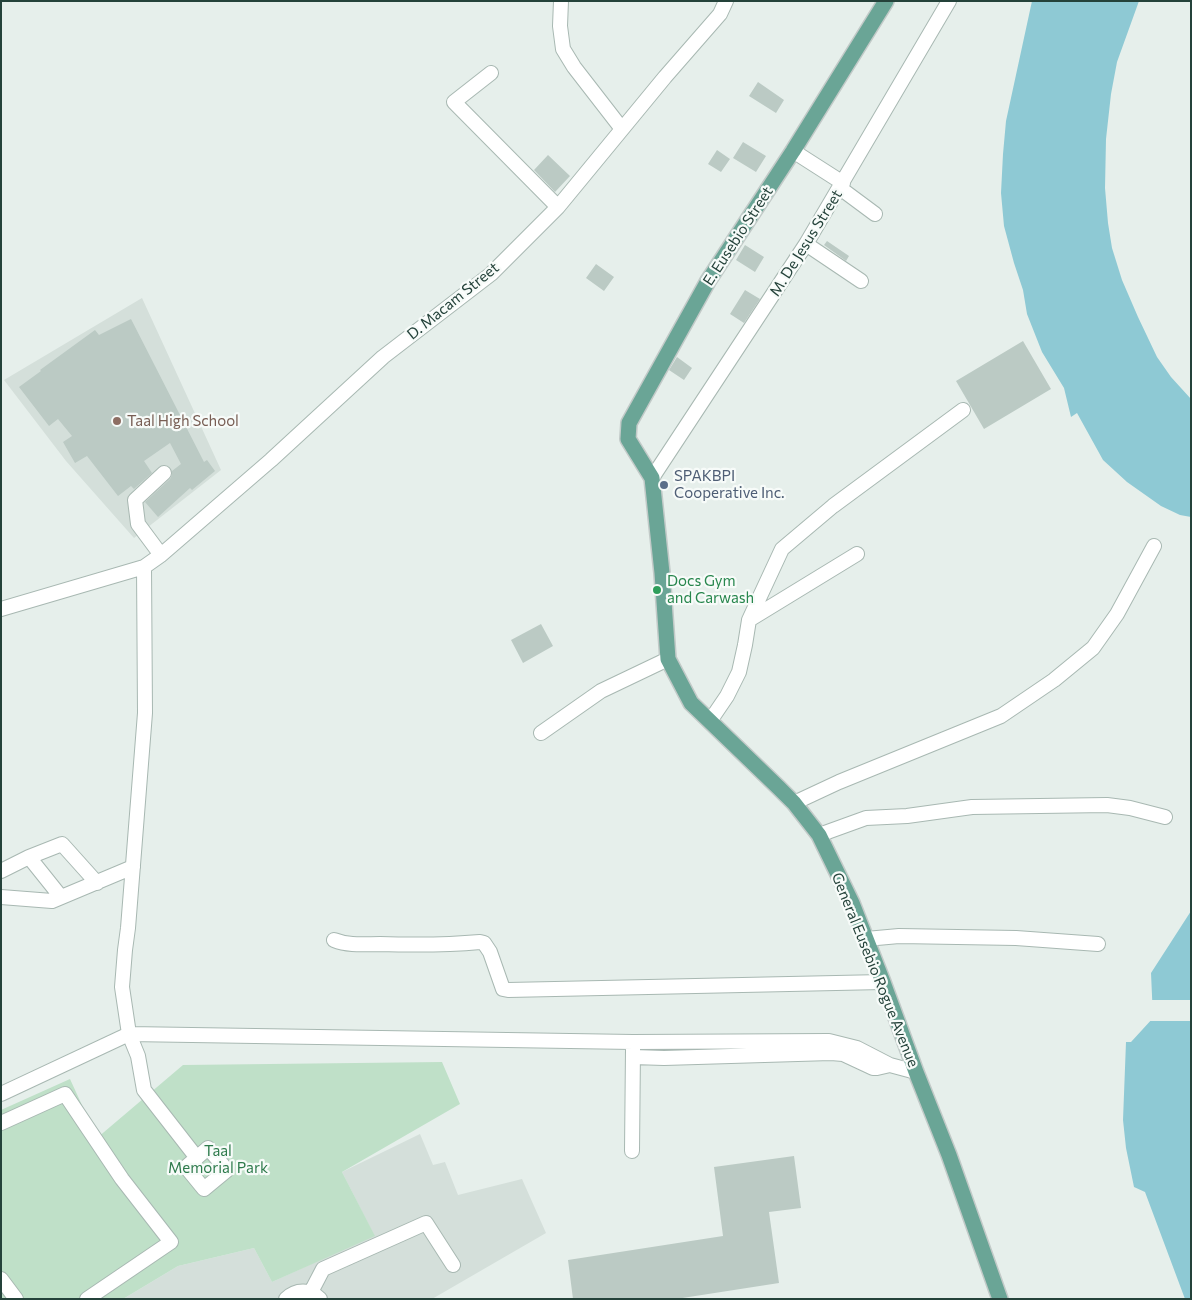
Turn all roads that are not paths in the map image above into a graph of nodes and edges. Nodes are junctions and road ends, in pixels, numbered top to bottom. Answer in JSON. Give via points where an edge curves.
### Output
{"nodes":[{"id":1,"x":561,"y":1,"type":"edge"},
{"id":2,"x":726,"y":1,"type":"edge"},
{"id":3,"x":886,"y":1,"type":"edge"},
{"id":4,"x":949,"y":1,"type":"edge"},
{"id":5,"x":491,"y":73,"type":"dead end"},
{"id":6,"x":622,"y":129,"type":"junction"},
{"id":7,"x":793,"y":151,"type":"junction"},
{"id":8,"x":841,"y":186,"type":"junction"},
{"id":9,"x":558,"y":207,"type":"junction"},
{"id":10,"x":875,"y":214,"type":"dead end"},
{"id":11,"x":806,"y":244,"type":"junction"},
{"id":12,"x":861,"y":282,"type":"dead end"},
{"id":13,"x":963,"y":410,"type":"dead end"},
{"id":14,"x":164,"y":473,"type":"dead end"},
{"id":15,"x":652,"y":478,"type":"junction"},
{"id":16,"x":1154,"y":546,"type":"dead end"},
{"id":17,"x":857,"y":554,"type":"dead end"},
{"id":18,"x":161,"y":555,"type":"junction"},
{"id":19,"x":144,"y":567,"type":"junction"},
{"id":20,"x":1,"y":609,"type":"edge"},
{"id":21,"x":749,"y":620,"type":"junction"},
{"id":22,"x":668,"y":659,"type":"junction"},
{"id":23,"x":710,"y":721,"type":"junction"},
{"id":24,"x":541,"y":733,"type":"dead end"},
{"id":25,"x":794,"y":803,"type":"junction"},
{"id":26,"x":1165,"y":817,"type":"dead end"},
{"id":27,"x":819,"y":835,"type":"junction"},
{"id":28,"x":29,"y":856,"type":"junction"},
{"id":29,"x":134,"y":867,"type":"junction"},
{"id":30,"x":1,"y":871,"type":"edge"},
{"id":31,"x":97,"y":882,"type":"junction"},
{"id":32,"x":1,"y":896,"type":"edge"},
{"id":33,"x":61,"y":897,"type":"junction"},
{"id":34,"x":866,"y":939,"type":"junction"},
{"id":35,"x":334,"y":940,"type":"dead end"},
{"id":36,"x":1098,"y":944,"type":"dead end"},
{"id":37,"x":883,"y":982,"type":"junction"},
{"id":38,"x":129,"y":1034,"type":"junction"},
{"id":39,"x":633,"y":1042,"type":"junction"},
{"id":40,"x":633,"y":1057,"type":"junction"},
{"id":41,"x":890,"y":1065,"type":"junction"},
{"id":42,"x":916,"y":1072,"type":"junction"},
{"id":43,"x":1,"y":1094,"type":"edge"},
{"id":44,"x":1,"y":1123,"type":"edge"},
{"id":45,"x":632,"y":1151,"type":"dead end"},
{"id":46,"x":197,"y":1158,"type":"dead end"},
{"id":47,"x":453,"y":1265,"type":"dead end"},
{"id":48,"x":1,"y":1280,"type":"edge"},
{"id":49,"x":316,"y":1296,"type":"edge"},
{"id":50,"x":16,"y":1299,"type":"edge"},
{"id":51,"x":87,"y":1299,"type":"edge"},
{"id":52,"x":286,"y":1299,"type":"edge"},
{"id":53,"x":1000,"y":1299,"type":"edge"}],
"edges":[{"from":1,"to":6,"type":"street","via":[[563,49]]},
{"from":2,"to":6,"type":"street","name":"D. Macam Street","via":[[720,14]]},
{"from":3,"to":7,"type":"main road","name":"E. Eusebio Street"},
{"from":4,"to":8,"type":"street","name":"M. De Jesus Street"},
{"from":5,"to":9,"type":"street","via":[[454,102]]},
{"from":6,"to":9,"type":"street","name":"D. Macam Street"},
{"from":7,"to":8,"type":"street"},
{"from":7,"to":15,"type":"main road","name":"E. Eusebio Street","via":[[708,281],[629,423],[628,439]]},
{"from":8,"to":10,"type":"street"},
{"from":8,"to":11,"type":"street","name":"M. De Jesus Street"},
{"from":9,"to":18,"type":"street","name":"D. Macam Street","via":[[490,274],[383,357]]},
{"from":11,"to":12,"type":"street"},
{"from":11,"to":15,"type":"street","name":"M. De Jesus Street"},
{"from":13,"to":21,"type":"street","via":[[833,506],[782,549]]},
{"from":14,"to":18,"type":"street","via":[[135,500],[138,524]]},
{"from":15,"to":22,"type":"main road","name":"General Eusebio Rogue Avenue"},
{"from":16,"to":25,"type":"street","via":[[1117,614],[1093,648],[1054,680],[1001,716]]},
{"from":17,"to":21,"type":"street"},
{"from":18,"to":19,"type":"street","name":"D. Macam Street"},
{"from":19,"to":20,"type":"street","name":"D. Macam Street"},
{"from":19,"to":29,"type":"street","via":[[145,713]]},
{"from":21,"to":23,"type":"street","via":[[739,672]]},
{"from":22,"to":23,"type":"main road","name":"General Eusebio Rogue Avenue","via":[[691,702]]},
{"from":22,"to":24,"type":"street","via":[[602,691]]},
{"from":23,"to":25,"type":"main road","name":"General Eusebio Rogue Avenue"},
{"from":25,"to":27,"type":"main road","name":"General Eusebio Rogue Avenue"},
{"from":26,"to":27,"type":"street","via":[[1107,804],[972,807],[866,818]]},
{"from":27,"to":34,"type":"main road","name":"General Eusebio Rogue Avenue"},
{"from":28,"to":30,"type":"street"},
{"from":28,"to":31,"type":"street","via":[[62,844]]},
{"from":28,"to":33,"type":"street"},
{"from":29,"to":31,"type":"street"},
{"from":29,"to":38,"type":"street","via":[[122,987]]},
{"from":31,"to":33,"type":"street"},
{"from":32,"to":33,"type":"street","via":[[52,901]]},
{"from":34,"to":36,"type":"street","via":[[899,936],[1007,938]]},
{"from":34,"to":37,"type":"main road","name":"General Eusebio Rogue Avenue"},
{"from":35,"to":37,"type":"street","via":[[343,944],[484,943],[503,988],[508,990]]},
{"from":37,"to":42,"type":"main road","name":"General Eusebio Rogue Avenue"},
{"from":38,"to":39,"type":"street"},
{"from":38,"to":43,"type":"street"},
{"from":38,"to":46,"type":"street","via":[[138,1056],[144,1090]]},
{"from":39,"to":40,"type":"street"},
{"from":39,"to":41,"type":"street","via":[[828,1041],[857,1048]]},
{"from":40,"to":41,"type":"street","via":[[831,1053],[843,1054],[873,1068]]},
{"from":40,"to":45,"type":"street"},
{"from":41,"to":42,"type":"street"},
{"from":42,"to":53,"type":"main road","name":"General Eusebio Rogue Avenue"},
{"from":44,"to":51,"type":"street","via":[[65,1094],[122,1179],[171,1242]]},
{"from":47,"to":49,"type":"street","via":[[426,1223],[323,1269]]},
{"from":48,"to":50,"type":"street"},
{"from":49,"to":52,"type":"street","via":[[304,1291]]}]}
